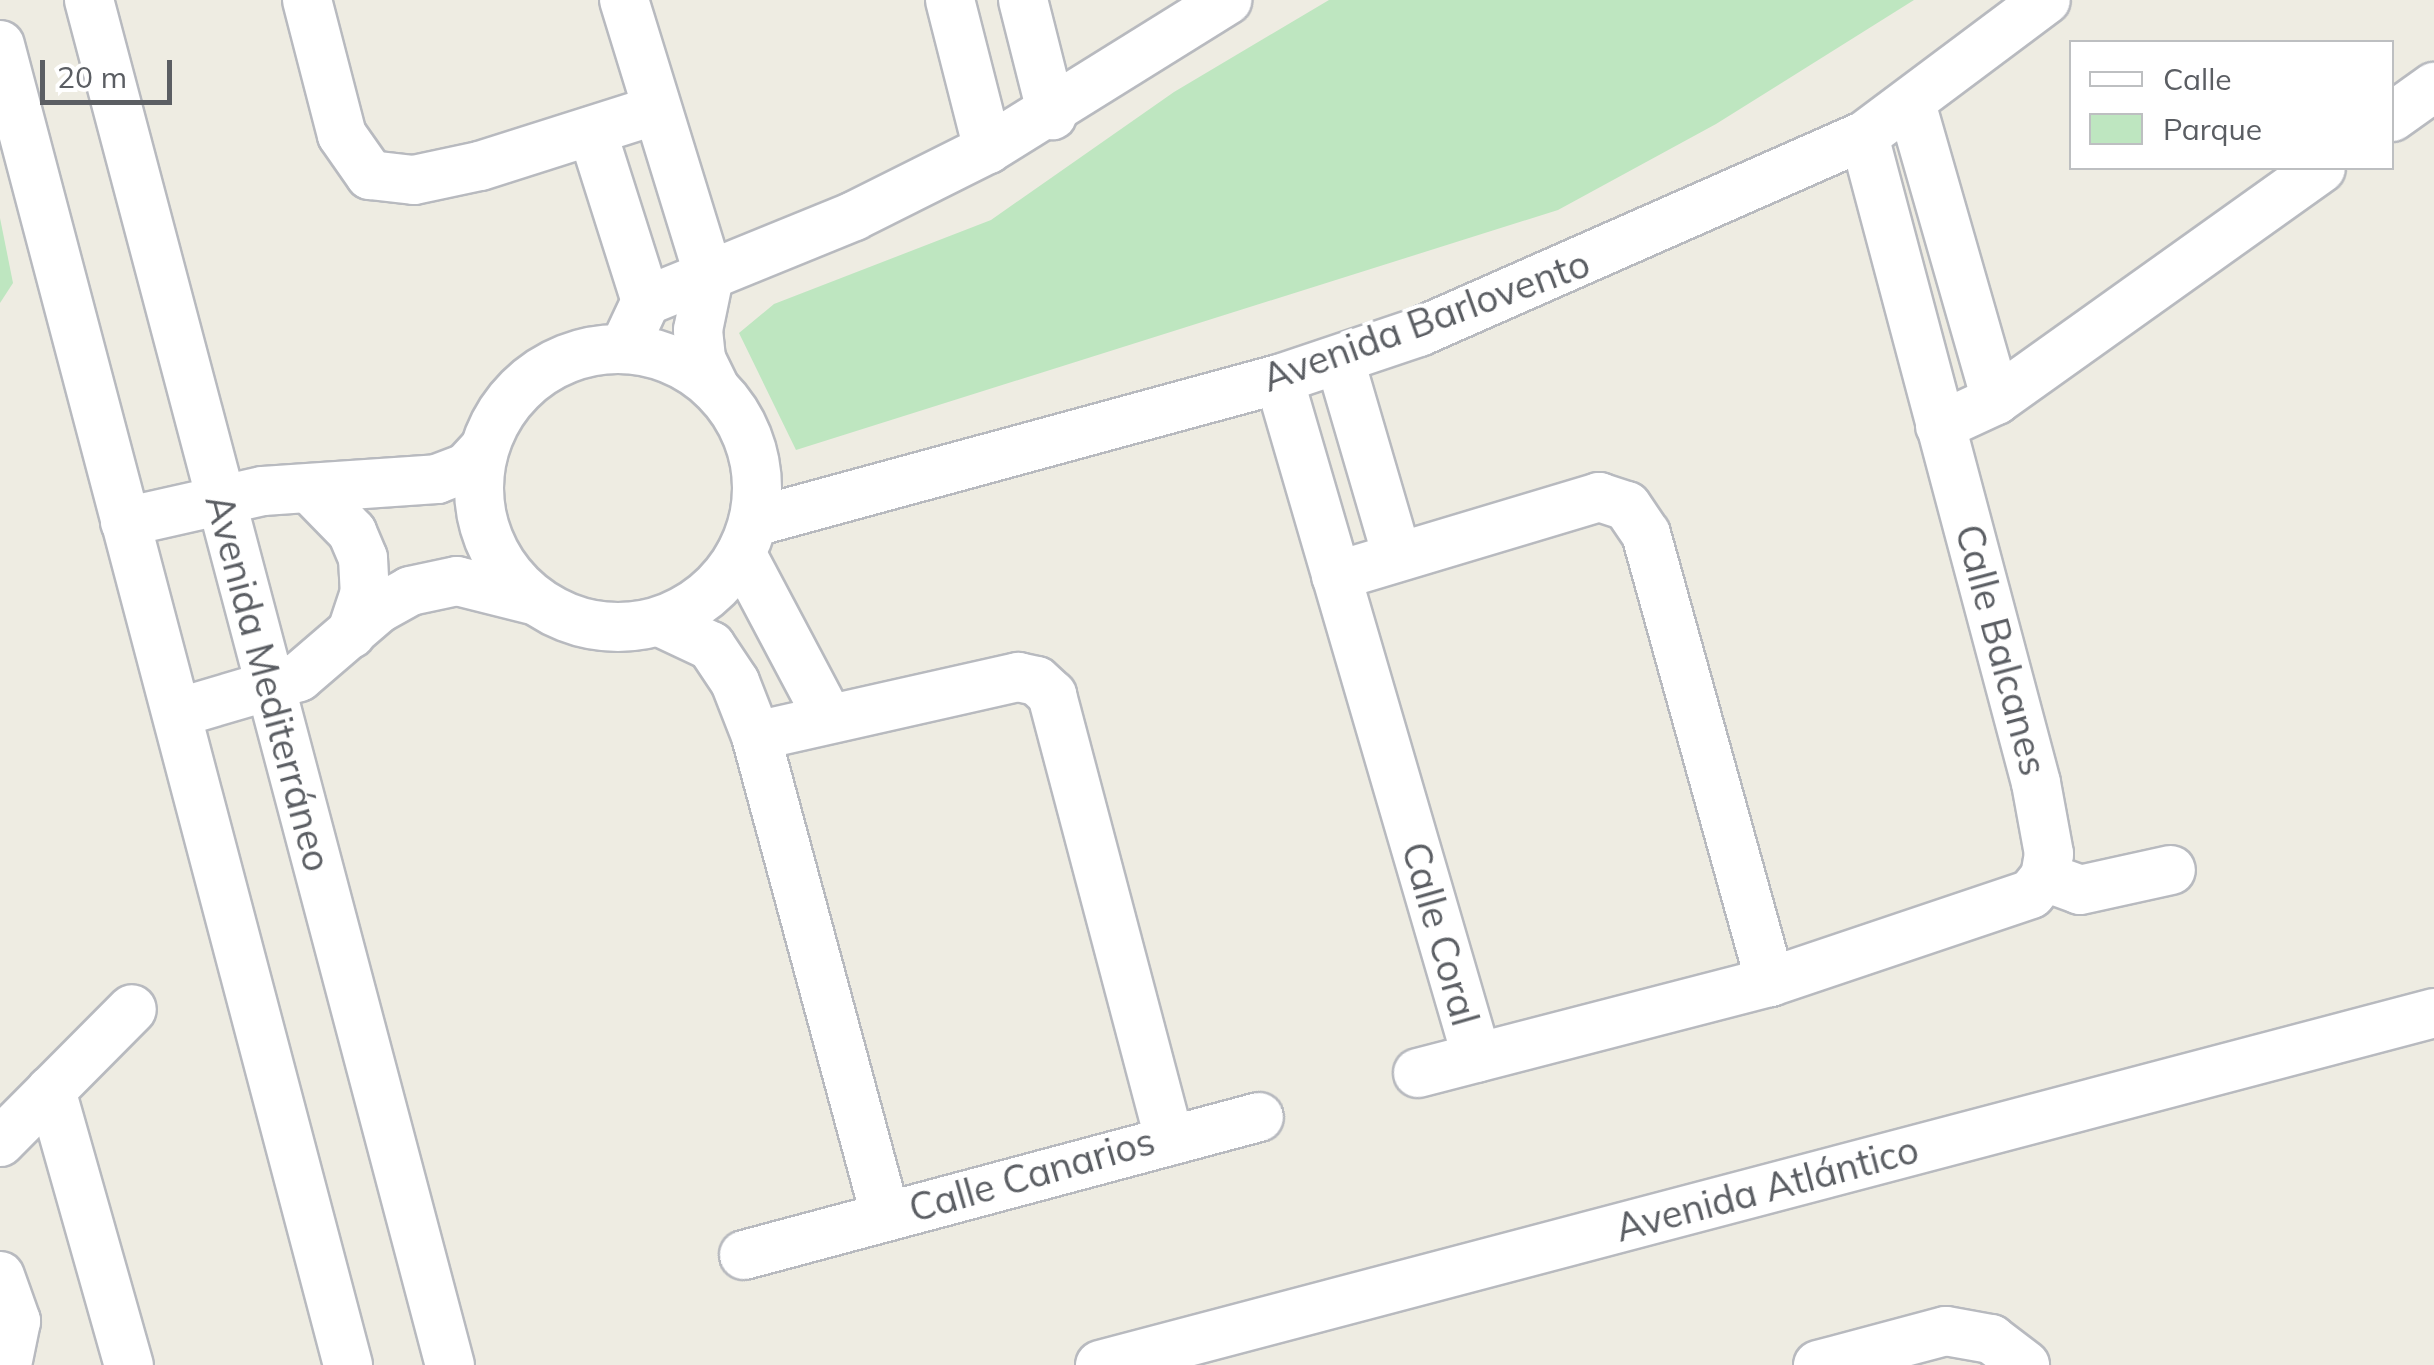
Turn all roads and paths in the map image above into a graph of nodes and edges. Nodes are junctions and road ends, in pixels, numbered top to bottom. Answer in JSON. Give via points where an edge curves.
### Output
{"nodes":[{"id":1,"x":90,"y":0,"type":"edge"},
{"id":2,"x":307,"y":0,"type":"edge"},
{"id":3,"x":624,"y":0,"type":"edge"},
{"id":4,"x":950,"y":0,"type":"edge"},
{"id":5,"x":1023,"y":0,"type":"edge"},
{"id":6,"x":1228,"y":0,"type":"edge"},
{"id":7,"x":2046,"y":0,"type":"edge"},
{"id":8,"x":0,"y":46,"type":"edge"},
{"id":9,"x":2434,"y":87,"type":"edge"},
{"id":10,"x":1911,"y":102,"type":"junction"},
{"id":11,"x":653,"y":110,"type":"junction"},
{"id":12,"x":1052,"y":115,"type":"junction"},
{"id":13,"x":2394,"y":116,"type":"edge"},
{"id":14,"x":592,"y":131,"type":"junction"},
{"id":15,"x":1864,"y":136,"type":"junction"},
{"id":16,"x":988,"y":149,"type":"junction"},
{"id":17,"x":2319,"y":170,"type":"edge"},
{"id":18,"x":709,"y":277,"type":"junction"},
{"id":19,"x":646,"y":302,"type":"junction"},
{"id":20,"x":624,"y":348,"type":"junction"},
{"id":21,"x":1340,"y":361,"type":"junction"},
{"id":22,"x":1279,"y":379,"type":"junction"},
{"id":23,"x":715,"y":388,"type":"junction"},
{"id":24,"x":1996,"y":400,"type":"junction"},
{"id":25,"x":1940,"y":426,"type":"junction"},
{"id":26,"x":484,"y":448,"type":"junction"},
{"id":27,"x":311,"y":490,"type":"junction"},
{"id":28,"x":218,"y":500,"type":"junction"},
{"id":29,"x":124,"y":522,"type":"junction"},
{"id":30,"x":748,"y":538,"type":"junction"},
{"id":31,"x":1397,"y":556,"type":"junction"},
{"id":32,"x":1336,"y":576,"type":"junction"},
{"id":33,"x":533,"y":600,"type":"junction"},
{"id":34,"x":662,"y":623,"type":"junction"},
{"id":35,"x":351,"y":634,"type":"junction"},
{"id":36,"x":272,"y":690,"type":"junction"},
{"id":37,"x":178,"y":713,"type":"junction"},
{"id":38,"x":828,"y":717,"type":"junction"},
{"id":39,"x":756,"y":736,"type":"junction"},
{"id":40,"x":2171,"y":870,"type":"dead end"},
{"id":41,"x":2045,"y":877,"type":"junction"},
{"id":42,"x":1770,"y":982,"type":"junction"},
{"id":43,"x":132,"y":1009,"type":"dead end"},
{"id":44,"x":2434,"y":1013,"type":"edge"},
{"id":45,"x":1476,"y":1058,"type":"junction"},
{"id":46,"x":1418,"y":1073,"type":"dead end"},
{"id":47,"x":51,"y":1090,"type":"junction"},
{"id":48,"x":1259,"y":1118,"type":"dead end"},
{"id":49,"x":1170,"y":1141,"type":"junction"},
{"id":50,"x":0,"y":1142,"type":"edge"},
{"id":51,"x":886,"y":1217,"type":"junction"},
{"id":52,"x":744,"y":1255,"type":"dead end"},
{"id":53,"x":0,"y":1276,"type":"edge"},
{"id":54,"x":6,"y":1365,"type":"edge"},
{"id":55,"x":129,"y":1365,"type":"edge"},
{"id":56,"x":348,"y":1365,"type":"edge"},
{"id":57,"x":450,"y":1365,"type":"edge"},
{"id":58,"x":1100,"y":1365,"type":"edge"},
{"id":59,"x":1818,"y":1365,"type":"edge"},
{"id":60,"x":2025,"y":1365,"type":"edge"}],
"edges":[{"from":1,"to":28,"type":"street","name":"Avenida Mediterráneo"},
{"from":2,"to":14,"type":"street","via":[[342,135],[370,175],[414,180]]},
{"from":3,"to":11,"type":"street"},
{"from":4,"to":16,"type":"street"},
{"from":5,"to":12,"type":"street"},
{"from":6,"to":12,"type":"street"},
{"from":7,"to":10,"type":"street","name":"Avenida Barlovento"},
{"from":8,"to":29,"type":"street"},
{"from":9,"to":13,"type":"street"},
{"from":10,"to":15,"type":"street","name":"Avenida Barlovento"},
{"from":10,"to":24,"type":"street"},
{"from":11,"to":14,"type":"street"},
{"from":11,"to":18,"type":"street"},
{"from":12,"to":16,"type":"street"},
{"from":14,"to":19,"type":"street"},
{"from":15,"to":21,"type":"street","name":"Avenida Barlovento","via":[[1553,277]]},
{"from":15,"to":25,"type":"street","name":"Calle Balcanes"},
{"from":16,"to":18,"type":"street","via":[[854,216]]},
{"from":17,"to":24,"type":"street"},
{"from":18,"to":19,"type":"street"},
{"from":18,"to":23,"type":"street","via":[[698,330],[701,359]]},
{"from":19,"to":20,"type":"street"},
{"from":20,"to":23,"type":"street","via":[[687,366]]},
{"from":20,"to":26,"type":"street","via":[[592,350],[535,375],[494,421]]},
{"from":21,"to":22,"type":"street","name":"Avenida Barlovento"},
{"from":21,"to":31,"type":"street"},
{"from":22,"to":30,"type":"street","name":"Avenida Barlovento"},
{"from":22,"to":32,"type":"street","name":"Calle Coral"},
{"from":23,"to":30,"type":"street","via":[[751,448],[758,483]]},
{"from":24,"to":25,"type":"street"},
{"from":25,"to":41,"type":"street","name":"Calle Balcanes","via":[[2036,783],[2049,854]]},
{"from":26,"to":27,"type":"street","via":[[466,468],[437,479]]},
{"from":26,"to":33,"type":"street","via":[[478,498],[487,537]]},
{"from":27,"to":28,"type":"street"},
{"from":27,"to":35,"type":"street","via":[[352,532],[364,558],[366,592]]},
{"from":28,"to":29,"type":"street"},
{"from":28,"to":36,"type":"street","name":"Avenida Mediterráneo"},
{"from":29,"to":37,"type":"street"},
{"from":30,"to":34,"type":"street","via":[[710,594]]},
{"from":30,"to":38,"type":"street"},
{"from":31,"to":32,"type":"street"},
{"from":31,"to":42,"type":"street","via":[[1599,497],[1626,506],[1646,534]]},
{"from":32,"to":45,"type":"street","name":"Calle Coral"},
{"from":33,"to":34,"type":"street","via":[[592,626]]},
{"from":33,"to":35,"type":"street","via":[[456,581],[410,591]]},
{"from":34,"to":39,"type":"street","name":"Calle Canarios","via":[[711,646],[735,682]]},
{"from":35,"to":36,"type":"street","via":[[300,677]]},
{"from":36,"to":37,"type":"street"},
{"from":36,"to":57,"type":"street","name":"Avenida Mediterráneo"},
{"from":37,"to":56,"type":"street"},
{"from":38,"to":39,"type":"street","name":"Calle Canarios"},
{"from":38,"to":49,"type":"street","name":"Calle Canarios","via":[[1018,677],[1037,680],[1052,695]]},
{"from":39,"to":51,"type":"street","name":"Calle Canarios"},
{"from":40,"to":41,"type":"street","via":[[2080,890]]},
{"from":41,"to":42,"type":"street","name":"Calle Coral","via":[[2030,894]]},
{"from":42,"to":45,"type":"street","name":"Calle Coral"},
{"from":43,"to":47,"type":"street"},
{"from":44,"to":58,"type":"street","name":"Avenida Atlántico"},
{"from":45,"to":46,"type":"street"},
{"from":47,"to":50,"type":"street"},
{"from":47,"to":55,"type":"street"},
{"from":48,"to":49,"type":"street"},
{"from":49,"to":51,"type":"street","name":"Calle Canarios"},
{"from":51,"to":52,"type":"street"},
{"from":53,"to":54,"type":"street","via":[[16,1321]]},
{"from":59,"to":60,"type":"street","via":[[1946,1331],[1991,1339]]}]}
